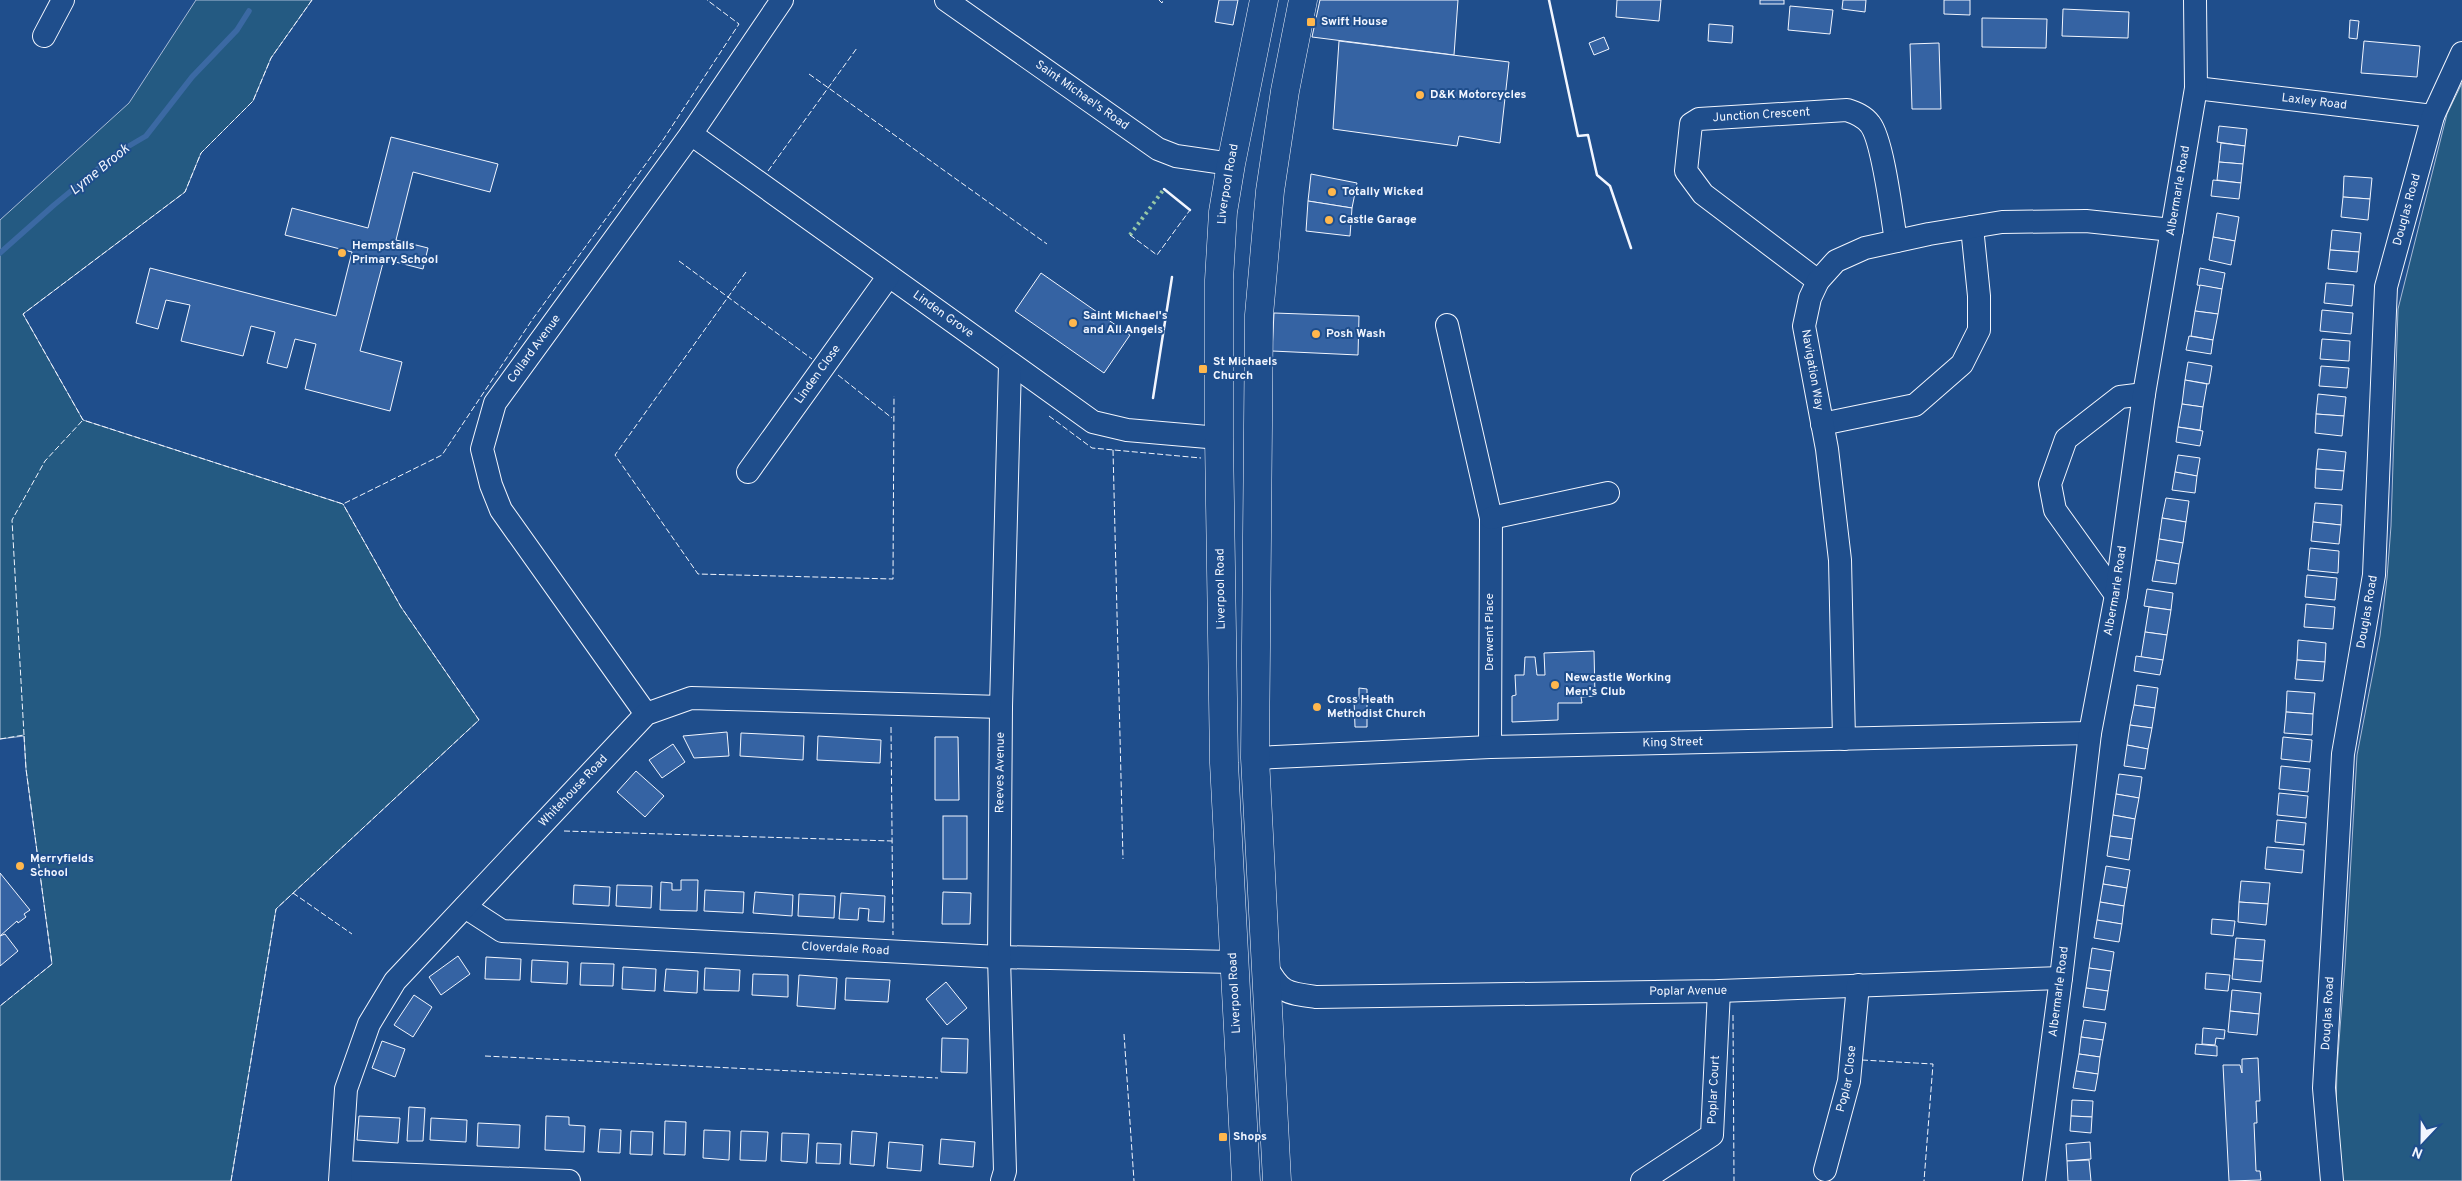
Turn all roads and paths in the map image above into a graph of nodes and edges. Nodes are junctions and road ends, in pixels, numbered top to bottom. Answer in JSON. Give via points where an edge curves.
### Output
{"nodes":[{"id":1,"x":63,"y":0,"type":"edge"},
{"id":2,"x":782,"y":0,"type":"edge"},
{"id":3,"x":946,"y":0,"type":"edge"},
{"id":4,"x":1264,"y":0,"type":"edge"},
{"id":5,"x":1298,"y":0,"type":"edge"},
{"id":6,"x":1303,"y":0,"type":"edge"},
{"id":7,"x":2195,"y":0,"type":"edge"},
{"id":8,"x":44,"y":36,"type":"dead end"},
{"id":9,"x":2462,"y":52,"type":"edge"},
{"id":10,"x":2196,"y":88,"type":"junction"},
{"id":11,"x":2432,"y":116,"type":"junction"},
{"id":12,"x":691,"y":134,"type":"junction"},
{"id":13,"x":1242,"y":166,"type":"junction"},
{"id":14,"x":1270,"y":191,"type":"junction"},
{"id":15,"x":1972,"y":227,"type":"junction"},
{"id":16,"x":2172,"y":230,"type":"junction"},
{"id":17,"x":1896,"y":241,"type":"junction"},
{"id":18,"x":888,"y":277,"type":"junction"},
{"id":19,"x":1818,"y":281,"type":"junction"},
{"id":20,"x":1447,"y":325,"type":"dead end"},
{"id":21,"x":1010,"y":364,"type":"junction"},
{"id":22,"x":2144,"y":394,"type":"junction"},
{"id":23,"x":1822,"y":424,"type":"junction"},
{"id":24,"x":1219,"y":438,"type":"junction"},
{"id":25,"x":748,"y":472,"type":"dead end"},
{"id":26,"x":1608,"y":493,"type":"dead end"},
{"id":27,"x":1491,"y":518,"type":"junction"},
{"id":28,"x":2116,"y":595,"type":"junction"},
{"id":29,"x":1001,"y":707,"type":"junction"},
{"id":30,"x":646,"y":714,"type":"junction"},
{"id":31,"x":2090,"y":733,"type":"junction"},
{"id":32,"x":1844,"y":739,"type":"junction"},
{"id":33,"x":1490,"y":747,"type":"junction"},
{"id":34,"x":1255,"y":758,"type":"junction"},
{"id":35,"x":465,"y":907,"type":"junction"},
{"id":36,"x":999,"y":957,"type":"junction"},
{"id":37,"x":1233,"y":962,"type":"junction"},
{"id":38,"x":1266,"y":966,"type":"junction"},
{"id":39,"x":2061,"y":978,"type":"junction"},
{"id":40,"x":1858,"y":985,"type":"junction"},
{"id":41,"x":1719,"y":991,"type":"junction"},
{"id":42,"x":1825,"y":1170,"type":"dead end"},
{"id":43,"x":340,"y":1176,"type":"edge"},
{"id":44,"x":569,"y":1181,"type":"edge"},
{"id":45,"x":1002,"y":1181,"type":"edge"},
{"id":46,"x":1246,"y":1181,"type":"edge"},
{"id":47,"x":1277,"y":1181,"type":"edge"},
{"id":48,"x":1642,"y":1181,"type":"edge"},
{"id":49,"x":2034,"y":1181,"type":"edge"},
{"id":50,"x":2332,"y":1181,"type":"edge"}],
"edges":[{"from":1,"to":8,"type":"street"},
{"from":2,"to":12,"type":"street","name":"Collard Avenue"},
{"from":3,"to":13,"type":"street","name":"Saint Michael's Road","via":[[1158,149],[1176,156]]},
{"from":4,"to":13,"type":"highway","name":"Liverpool Road"},
{"from":5,"to":13,"type":"highway","via":[[1280,40]]},
{"from":6,"to":14,"type":"highway"},
{"from":7,"to":10,"type":"street","name":"Albermarle Road"},
{"from":9,"to":11,"type":"street","name":"Douglas Road"},
{"from":10,"to":11,"type":"street","name":"Laxley Road"},
{"from":10,"to":16,"type":"street","name":"Albermarle Road"},
{"from":11,"to":50,"type":"street","name":"Douglas Road","via":[[2386,287],[2374,575],[2343,764],[2324,1088]]},
{"from":12,"to":18,"type":"street","name":"Linden Grove"},
{"from":12,"to":30,"type":"street","name":"Collard Avenue","via":[[495,403],[482,449],[501,510]]},
{"from":13,"to":14,"type":"highway"},
{"from":13,"to":24,"type":"highway","name":"Liverpool Road","via":[[1223,212],[1219,280]]},
{"from":14,"to":34,"type":"highway","via":[[1259,315]]},
{"from":15,"to":16,"type":"street","name":"Navigation Way","via":[[2002,222],[2086,221]]},
{"from":15,"to":17,"type":"street","name":"Navigation Way"},
{"from":15,"to":23,"type":"street","via":[[1979,330],[1962,364],[1915,405]]},
{"from":16,"to":22,"type":"street","name":"Albermarle Road"},
{"from":17,"to":19,"type":"street","name":"Navigation Way","via":[[1865,248],[1836,261]]},
{"from":17,"to":19,"type":"street","name":"Junction Crescent","via":[[1878,140],[1871,124],[1860,115],[1847,110],[1699,119],[1691,124],[1686,170],[1697,187]]},
{"from":18,"to":21,"type":"street","name":"Linden Grove"},
{"from":18,"to":25,"type":"street","name":"Linden Close"},
{"from":19,"to":23,"type":"street","name":"Navigation Way","via":[[1810,298],[1804,326]]},
{"from":20,"to":27,"type":"street","name":"Derwent Place"},
{"from":21,"to":24,"type":"street","name":"Linden Grove","via":[[1093,422],[1127,430]]},
{"from":21,"to":29,"type":"street","name":"Reeves Avenue"},
{"from":22,"to":28,"type":"street","name":"Albermarle Road"},
{"from":22,"to":28,"type":"street","via":[[2120,396],[2066,439],[2050,484],[2055,510]]},
{"from":23,"to":32,"type":"street","name":"Navigation Way","via":[[1840,560]]},
{"from":24,"to":37,"type":"highway","name":"Liverpool Road","via":[[1224,763]]},
{"from":26,"to":27,"type":"street"},
{"from":27,"to":33,"type":"street","name":"Derwent Place"},
{"from":28,"to":31,"type":"street","name":"Albermarle Road"},
{"from":29,"to":30,"type":"street","name":"Whitehouse Road","via":[[691,698]]},
{"from":29,"to":36,"type":"street","name":"Reeves Avenue"},
{"from":30,"to":35,"type":"street","name":"Whitehouse Road"},
{"from":31,"to":32,"type":"street","name":"King Street"},
{"from":31,"to":39,"type":"street","name":"Albermarle Road"},
{"from":32,"to":33,"type":"street","name":"King Street"},
{"from":33,"to":34,"type":"street","name":"King Street"},
{"from":34,"to":38,"type":"highway"},
{"from":35,"to":36,"type":"street","name":"Cloverdale Road","via":[[502,931]]},
{"from":35,"to":43,"type":"street","name":"Whitehouse Road","via":[[395,981],[369,1024],[346,1089]]},
{"from":36,"to":37,"type":"street","name":"Cloverdale Road"},
{"from":36,"to":45,"type":"street","name":"Reeves Avenue"},
{"from":37,"to":46,"type":"highway","name":"Liverpool Road"},
{"from":38,"to":41,"type":"street","name":"Poplar Avenue","via":[[1276,985],[1286,993],[1316,997]]},
{"from":38,"to":47,"type":"highway"},
{"from":39,"to":40,"type":"street","name":"Poplar Avenue"},
{"from":39,"to":49,"type":"street","name":"Albermarle Road"},
{"from":40,"to":41,"type":"street","name":"Poplar Avenue"},
{"from":40,"to":42,"type":"street","name":"Poplar Close","via":[[1849,1081]]},
{"from":41,"to":48,"type":"street","name":"Poplar Court","via":[[1712,1135]]},
{"from":43,"to":44,"type":"street"}]}
